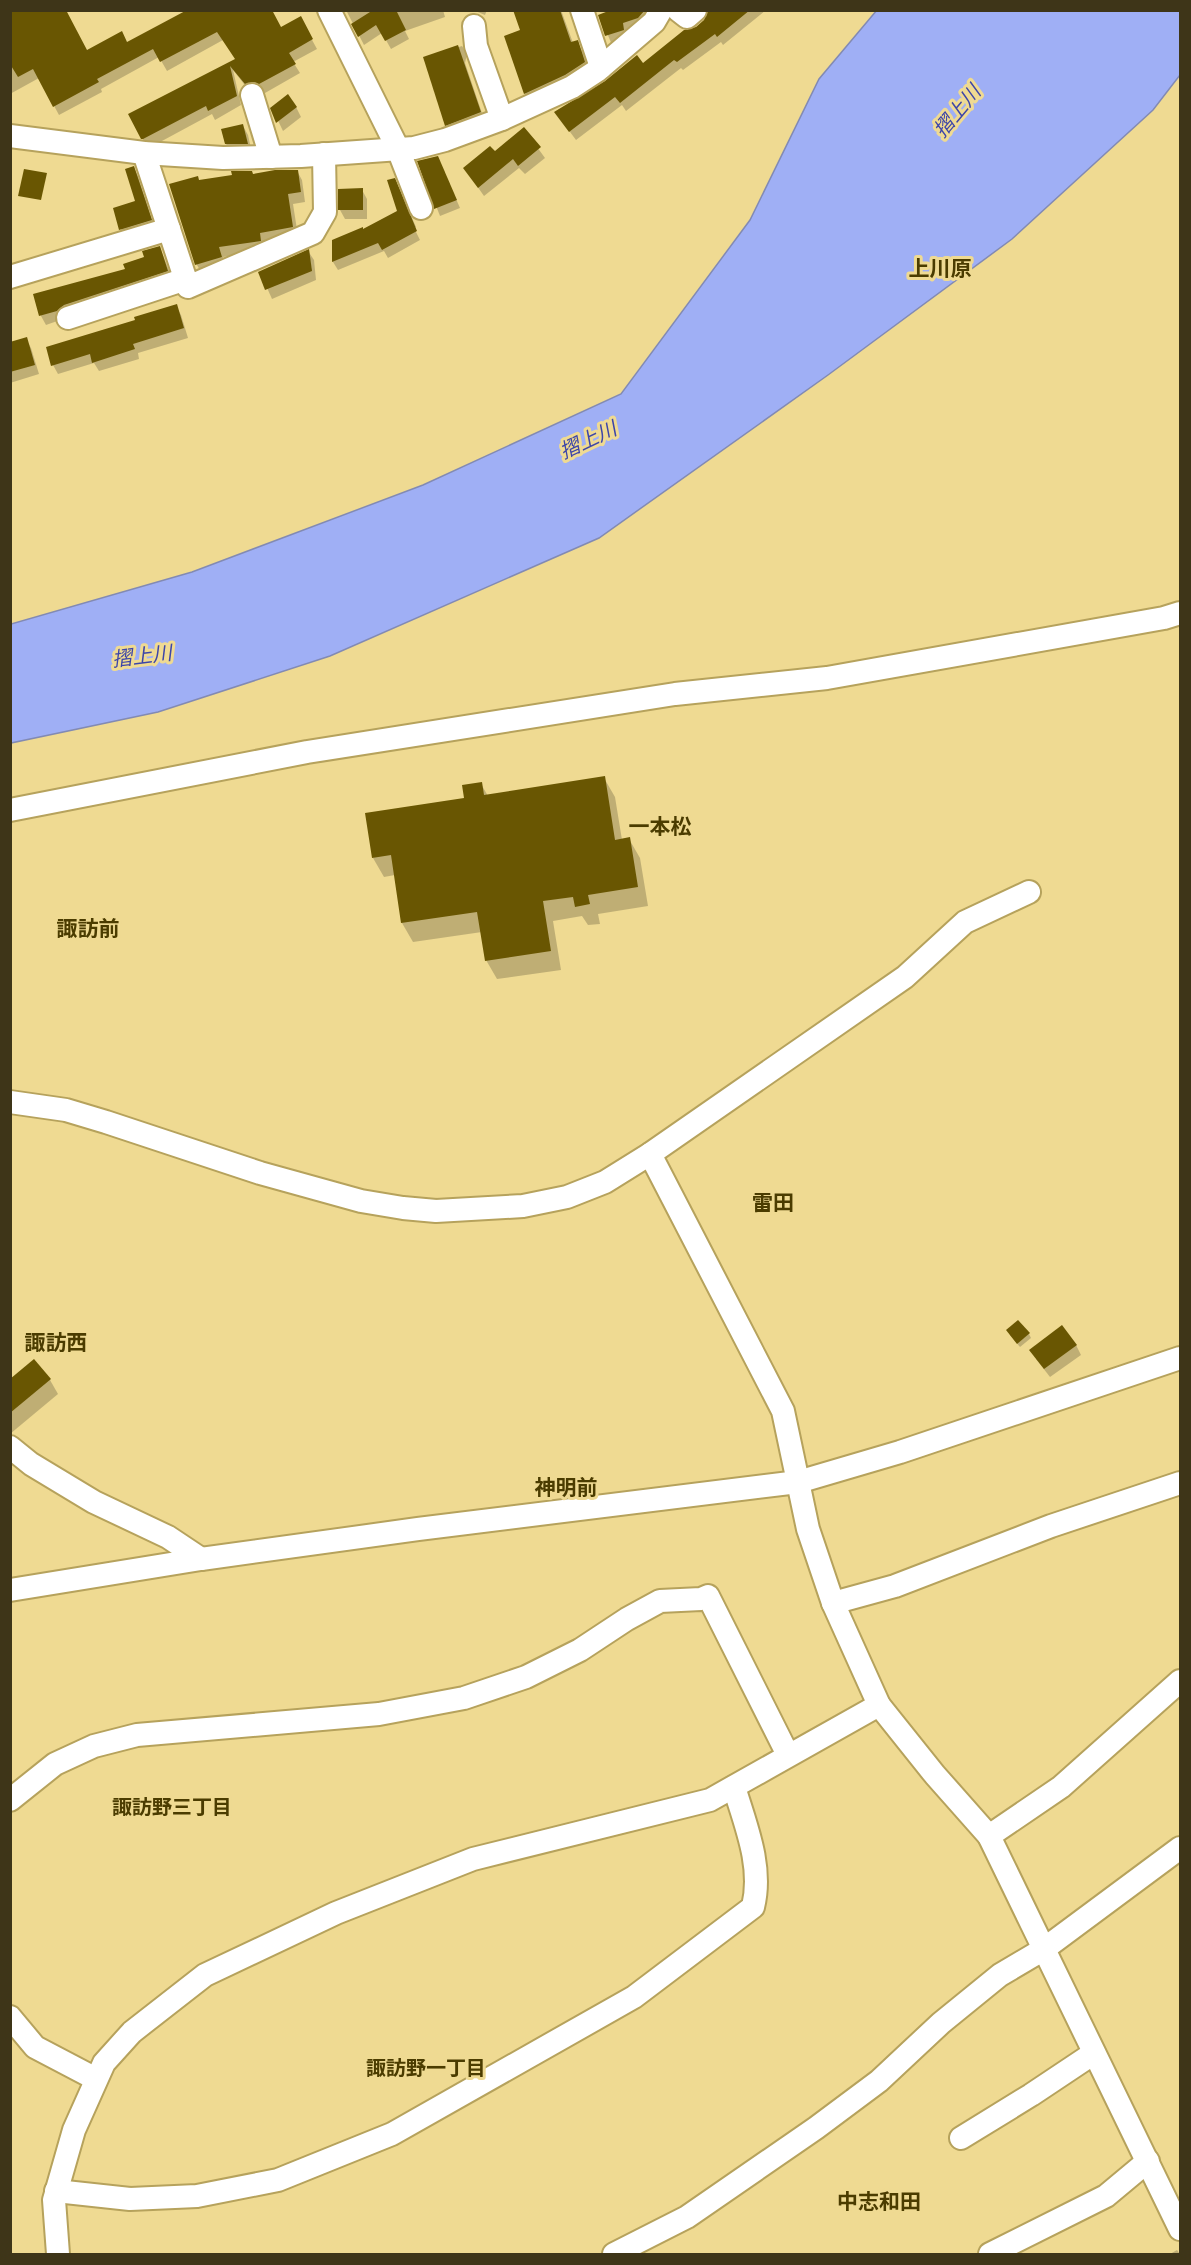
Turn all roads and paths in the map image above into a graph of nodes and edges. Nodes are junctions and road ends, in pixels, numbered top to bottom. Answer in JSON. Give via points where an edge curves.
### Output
{"nodes":[{"id":1,"x":329,"y":10,"type":"edge"},
{"id":2,"x":582,"y":10,"type":"edge"},
{"id":3,"x":662,"y":10,"type":"edge"},
{"id":4,"x":678,"y":10,"type":"edge"},
{"id":5,"x":695,"y":10,"type":"edge"},
{"id":6,"x":474,"y":27,"type":"dead end"},
{"id":7,"x":601,"y":67,"type":"junction"},
{"id":8,"x":252,"y":95,"type":"dead end"},
{"id":9,"x":502,"y":119,"type":"junction"},
{"id":10,"x":10,"y":136,"type":"edge"},
{"id":11,"x":398,"y":149,"type":"junction"},
{"id":12,"x":144,"y":153,"type":"junction"},
{"id":13,"x":324,"y":154,"type":"junction"},
{"id":14,"x":271,"y":157,"type":"junction"},
{"id":15,"x":421,"y":208,"type":"dead end"},
{"id":16,"x":169,"y":229,"type":"junction"},
{"id":17,"x":10,"y":278,"type":"edge"},
{"id":18,"x":186,"y":279,"type":"junction"},
{"id":19,"x":68,"y":318,"type":"dead end"},
{"id":20,"x":1180,"y":613,"type":"edge"},
{"id":21,"x":10,"y":810,"type":"edge"},
{"id":22,"x":1029,"y":892,"type":"dead end"},
{"id":23,"x":10,"y":1102,"type":"edge"},
{"id":24,"x":650,"y":1154,"type":"junction"},
{"id":25,"x":1180,"y":1358,"type":"edge"},
{"id":26,"x":10,"y":1448,"type":"edge"},
{"id":27,"x":798,"y":1482,"type":"junction"},
{"id":28,"x":1180,"y":1484,"type":"edge"},
{"id":29,"x":201,"y":1559,"type":"junction"},
{"id":30,"x":10,"y":1590,"type":"edge"},
{"id":31,"x":833,"y":1603,"type":"junction"},
{"id":32,"x":1180,"y":1681,"type":"edge"},
{"id":33,"x":879,"y":1705,"type":"junction"},
{"id":34,"x":788,"y":1755,"type":"junction"},
{"id":35,"x":734,"y":1787,"type":"junction"},
{"id":36,"x":10,"y":1800,"type":"edge"},
{"id":37,"x":989,"y":1836,"type":"junction"},
{"id":38,"x":1180,"y":1848,"type":"edge"},
{"id":39,"x":1044,"y":1949,"type":"junction"},
{"id":40,"x":10,"y":2017,"type":"edge"},
{"id":41,"x":1094,"y":2053,"type":"junction"},
{"id":42,"x":96,"y":2079,"type":"junction"},
{"id":43,"x":961,"y":2138,"type":"dead end"},
{"id":44,"x":1148,"y":2162,"type":"junction"},
{"id":45,"x":56,"y":2191,"type":"junction"},
{"id":46,"x":1178,"y":2216,"type":"edge"},
{"id":47,"x":58,"y":2254,"type":"edge"},
{"id":48,"x":614,"y":2254,"type":"edge"},
{"id":49,"x":990,"y":2254,"type":"edge"}],
"edges":[{"from":1,"to":11,"type":"street"},
{"from":2,"to":7,"type":"street"},
{"from":3,"to":7,"type":"street","via":[[654,22]]},
{"from":4,"to":5,"type":"street","via":[[687,17]]},
{"from":6,"to":9,"type":"street","via":[[476,46]]},
{"from":7,"to":9,"type":"street","via":[[572,87]]},
{"from":8,"to":14,"type":"street"},
{"from":9,"to":11,"type":"street","via":[[445,140]]},
{"from":10,"to":12,"type":"street"},
{"from":11,"to":13,"type":"street"},
{"from":11,"to":15,"type":"street"},
{"from":12,"to":14,"type":"street"},
{"from":12,"to":16,"type":"street"},
{"from":13,"to":14,"type":"street"},
{"from":13,"to":18,"type":"street","via":[[325,212],[314,233],[188,287]]},
{"from":16,"to":17,"type":"street"},
{"from":16,"to":18,"type":"street"},
{"from":18,"to":19,"type":"street"},
{"from":20,"to":21,"type":"street","via":[[827,678],[675,694],[307,752]]},
{"from":22,"to":24,"type":"street","via":[[965,922],[905,977]]},
{"from":23,"to":24,"type":"street","via":[[66,1110],[298,1185],[361,1201],[436,1211],[523,1206],[567,1197],[605,1182]]},
{"from":24,"to":27,"type":"street","via":[[783,1411]]},
{"from":25,"to":27,"type":"street"},
{"from":26,"to":29,"type":"street","via":[[94,1502],[168,1537]]},
{"from":27,"to":29,"type":"street"},
{"from":27,"to":31,"type":"street","via":[[808,1529]]},
{"from":28,"to":31,"type":"street","via":[[1051,1526],[895,1586]]},
{"from":29,"to":30,"type":"street"},
{"from":31,"to":33,"type":"street"},
{"from":32,"to":37,"type":"street","via":[[1061,1787]]},
{"from":33,"to":34,"type":"street"},
{"from":33,"to":37,"type":"street"},
{"from":34,"to":35,"type":"street"},
{"from":34,"to":36,"type":"street","via":[[708,1596],[660,1601],[580,1650],[526,1677],[464,1698],[379,1714],[137,1735],[94,1746],[55,1764]]},
{"from":35,"to":42,"type":"street","via":[[710,1800],[473,1858],[336,1912],[205,1975],[132,2032],[104,2063]]},
{"from":35,"to":45,"type":"street","via":[[753,1851],[757,1890],[753,1907],[634,1997],[392,2134],[278,2180],[197,2196],[130,2199]]},
{"from":37,"to":39,"type":"street"},
{"from":38,"to":39,"type":"street"},
{"from":39,"to":41,"type":"street"},
{"from":39,"to":48,"type":"street","via":[[1000,1976],[941,2023],[879,2081],[816,2128],[687,2217]]},
{"from":40,"to":42,"type":"street","via":[[35,2047]]},
{"from":41,"to":43,"type":"street"},
{"from":41,"to":44,"type":"street"},
{"from":42,"to":45,"type":"street","via":[[74,2130]]},
{"from":44,"to":46,"type":"street"},
{"from":44,"to":49,"type":"street","via":[[1106,2196]]},
{"from":45,"to":47,"type":"street"}]}
